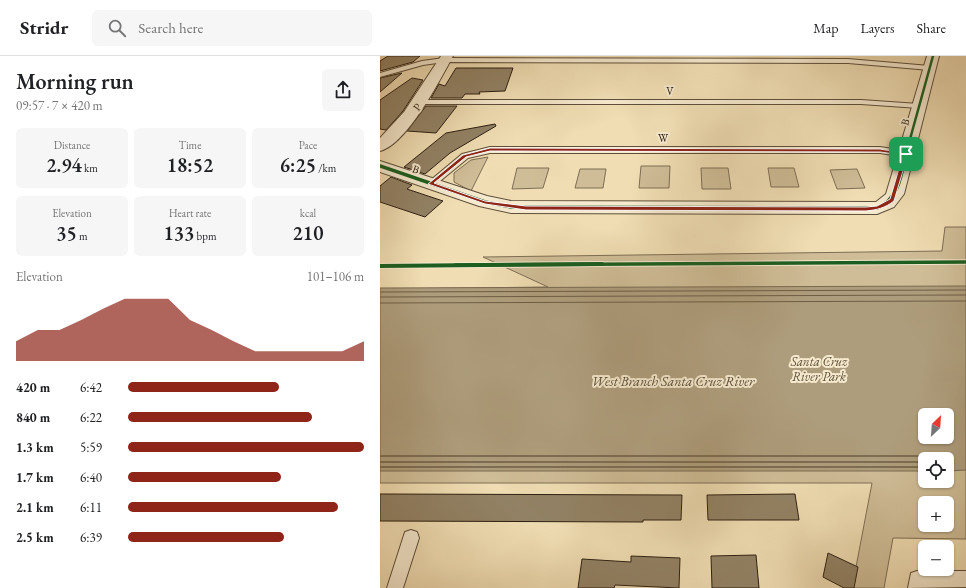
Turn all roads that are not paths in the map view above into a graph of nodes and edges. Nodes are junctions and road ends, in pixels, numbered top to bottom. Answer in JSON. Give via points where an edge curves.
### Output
{"nodes":[{"id":1,"x":446,"y":58,"type":"edge"},
{"id":2,"x":932,"y":62,"type":"edge"},
{"id":3,"x":380,"y":75,"type":"edge"},
{"id":4,"x":421,"y":102,"type":"junction"},
{"id":5,"x":920,"y":106,"type":"junction"},
{"id":6,"x":380,"y":146,"type":"edge"},
{"id":7,"x":906,"y":154,"type":"junction"},
{"id":8,"x":380,"y":166,"type":"edge"},
{"id":9,"x":431,"y":184,"type":"junction"},
{"id":10,"x":411,"y":538,"type":"dead end"},
{"id":11,"x":966,"y":579,"type":"edge"},
{"id":12,"x":395,"y":588,"type":"edge"},
{"id":13,"x":916,"y":588,"type":"edge"}],
"edges":[{"from":1,"to":2,"type":"lane"},
{"from":1,"to":3,"type":"lane"},
{"from":1,"to":4,"type":"street","name":"P"},
{"from":2,"to":5,"type":"street","name":"B"},
{"from":4,"to":5,"type":"lane","name":"V","via":[[861,102]]},
{"from":4,"to":6,"type":"street","name":"P","via":[[403,126]]},
{"from":5,"to":7,"type":"street","name":"B"},
{"from":7,"to":9,"type":"lane","name":"W","via":[[880,150],[490,150],[464,156]]},
{"from":7,"to":9,"type":"street","name":"B","via":[[892,200],[877,208],[866,209],[526,208],[485,202]]},
{"from":8,"to":9,"type":"street","name":"B"},
{"from":10,"to":12,"type":"lane"},
{"from":11,"to":13,"type":"lane","via":[[917,579]]}]}
